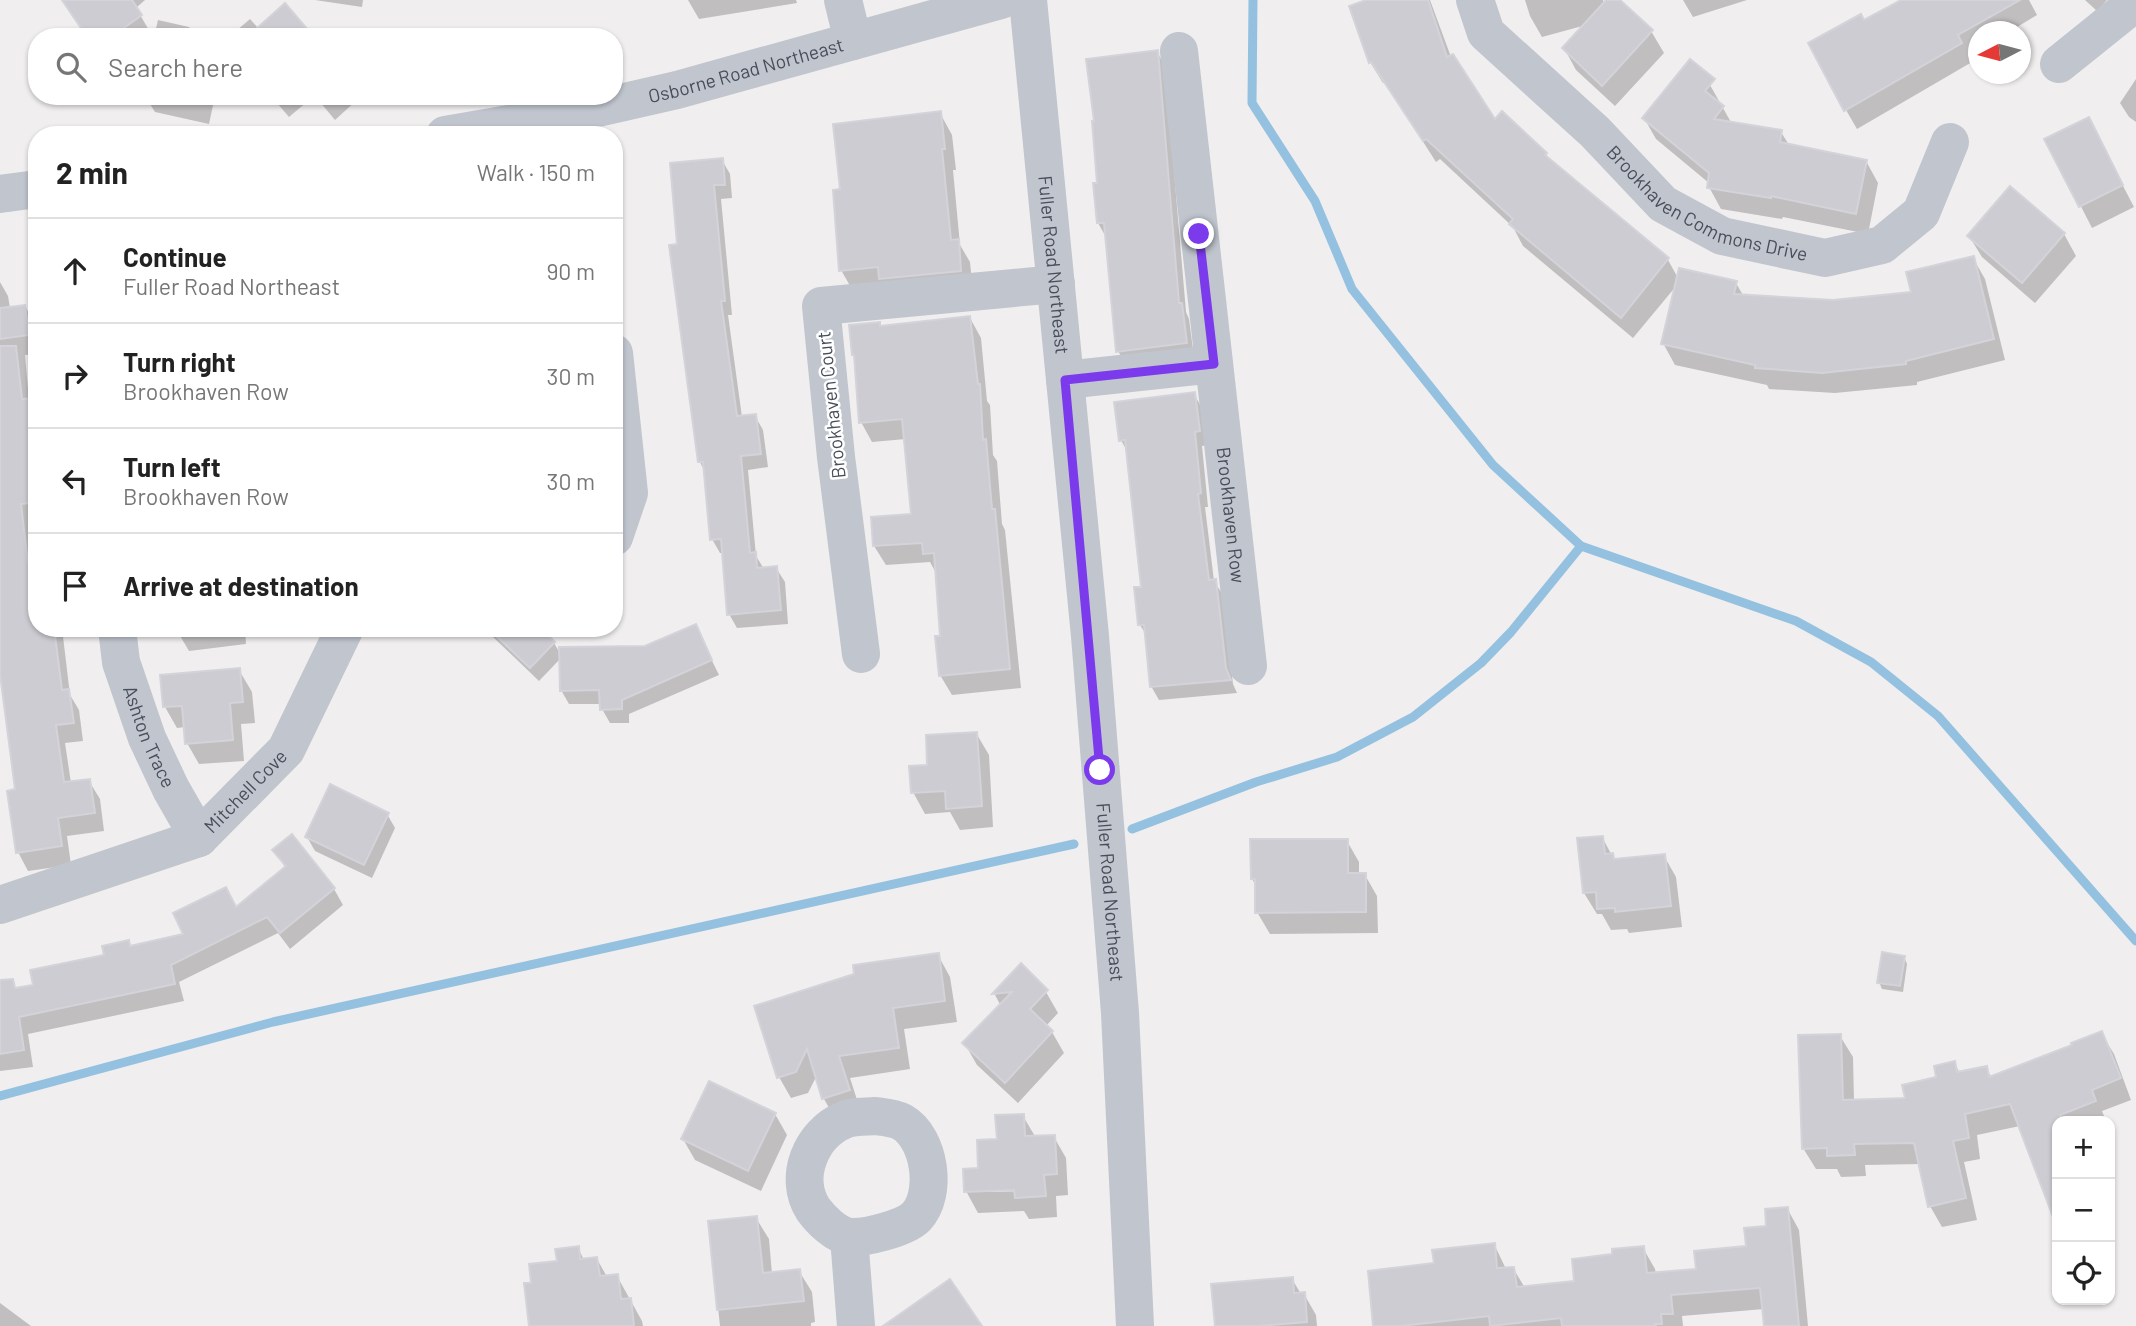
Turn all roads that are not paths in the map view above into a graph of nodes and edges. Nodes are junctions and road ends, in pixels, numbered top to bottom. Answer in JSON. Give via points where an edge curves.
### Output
{"nodes":[{"id":1,"x":843,"y":0,"type":"edge"},
{"id":2,"x":1001,"y":0,"type":"edge"},
{"id":3,"x":1028,"y":0,"type":"edge"},
{"id":4,"x":1475,"y":0,"type":"edge"},
{"id":5,"x":2136,"y":2,"type":"edge"},
{"id":6,"x":853,"y":41,"type":"junction"},
{"id":7,"x":1179,"y":51,"type":"dead end"},
{"id":8,"x":2059,"y":64,"type":"dead end"},
{"id":9,"x":591,"y":123,"type":"edge"},
{"id":10,"x":554,"y":126,"type":"edge"},
{"id":11,"x":1950,"y":142,"type":"dead end"},
{"id":12,"x":28,"y":190,"type":"edge"},
{"id":13,"x":0,"y":194,"type":"edge"},
{"id":14,"x":1056,"y":284,"type":"junction"},
{"id":15,"x":1214,"y":364,"type":"junction"},
{"id":16,"x":1065,"y":380,"type":"junction"},
{"id":17,"x":623,"y":437,"type":"edge"},
{"id":18,"x":623,"y":511,"type":"edge"},
{"id":19,"x":118,"y":637,"type":"edge"},
{"id":20,"x":341,"y":637,"type":"edge"},
{"id":21,"x":861,"y":654,"type":"dead end"},
{"id":22,"x":1248,"y":666,"type":"dead end"},
{"id":23,"x":199,"y":838,"type":"junction"},
{"id":24,"x":0,"y":905,"type":"edge"},
{"id":25,"x":849,"y":1237,"type":"dead end"},
{"id":26,"x":856,"y":1326,"type":"edge"},
{"id":27,"x":1135,"y":1326,"type":"edge"}],
"edges":[{"from":1,"to":6,"type":"street"},
{"from":2,"to":6,"type":"street","name":"Osborne Road Northeast"},
{"from":3,"to":14,"type":"street","name":"Fuller Road Northeast"},
{"from":4,"to":11,"type":"street","name":"Brookhaven Commons Drive","via":[[1486,33],[1595,132],[1663,204],[1722,236],[1825,258],[1882,245],[1921,214]]},
{"from":5,"to":8,"type":"street"},
{"from":6,"to":9,"type":"street","name":"Osborne Road Northeast"},
{"from":7,"to":15,"type":"street","name":"Brookhaven Row"},
{"from":9,"to":10,"type":"street","name":"Osborne Road Northeast"},
{"from":12,"to":13,"type":"street"},
{"from":14,"to":16,"type":"street","name":"Fuller Road Northeast"},
{"from":14,"to":21,"type":"street","name":"Brookhaven Court","via":[[821,306]]},
{"from":15,"to":16,"type":"street"},
{"from":15,"to":22,"type":"street","name":"Brookhaven Row"},
{"from":16,"to":27,"type":"street","name":"Fuller Road Northeast","via":[[1119,1013]]},
{"from":17,"to":18,"type":"street","via":[[629,493]]},
{"from":19,"to":23,"type":"street","name":"Ashton Trace","via":[[121,662],[147,737]]},
{"from":20,"to":23,"type":"street","name":"Mitchell Cove","via":[[286,750]]},
{"from":23,"to":24,"type":"street","name":"Mitchell Cove"},
{"from":25,"to":26,"type":"street"}]}
